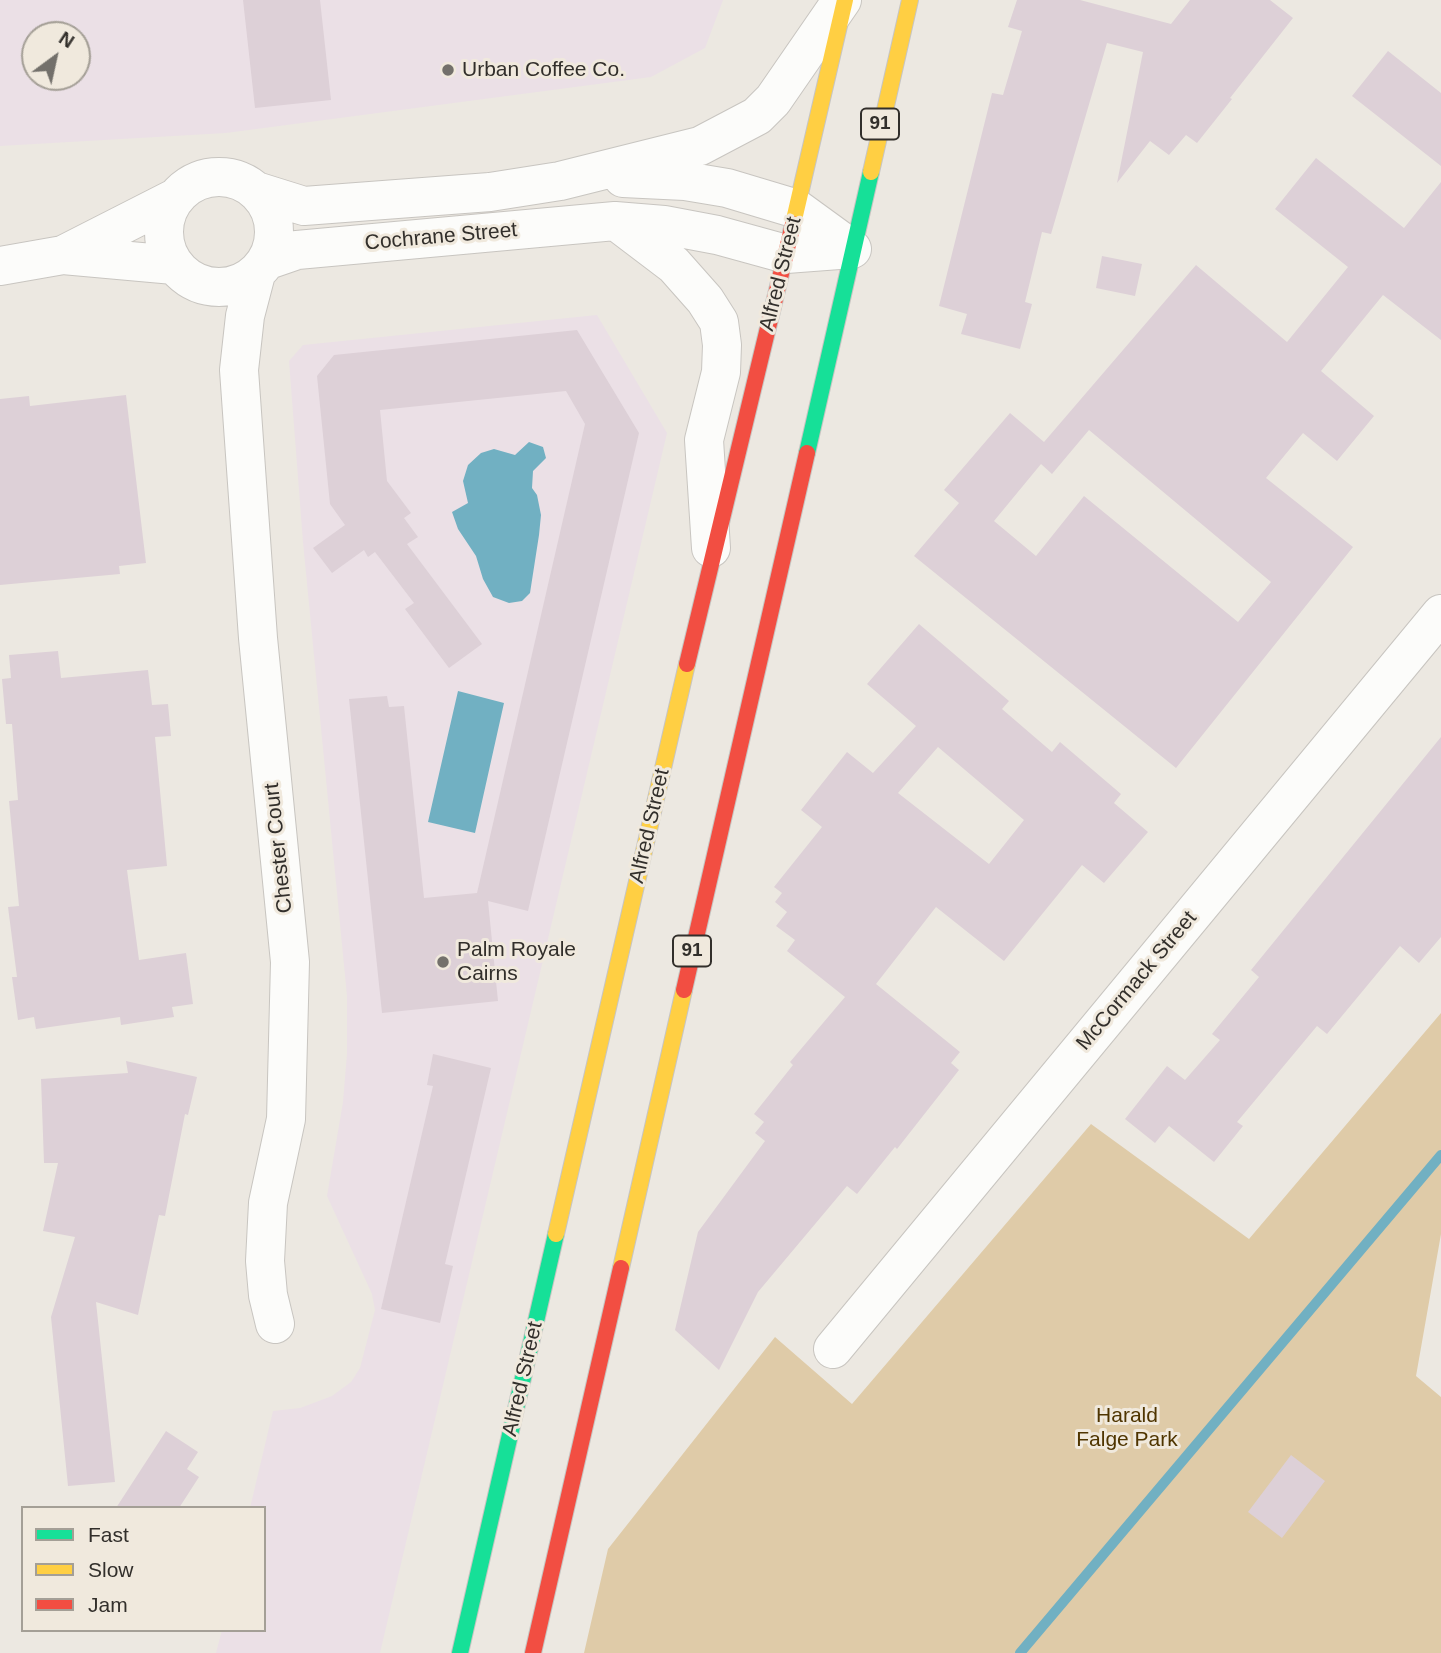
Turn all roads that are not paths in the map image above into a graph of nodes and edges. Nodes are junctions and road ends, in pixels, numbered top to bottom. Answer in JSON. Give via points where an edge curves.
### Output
{"nodes":[{"id":1,"x":844,"y":0,"type":"edge"},
{"id":2,"x":910,"y":0,"type":"edge"},
{"id":3,"x":560,"y":181,"type":"junction"},
{"id":4,"x":256,"y":191,"type":"junction"},
{"id":5,"x":175,"y":198,"type":"junction"},
{"id":6,"x":797,"y":209,"type":"junction"},
{"id":7,"x":615,"y":221,"type":"junction"},
{"id":8,"x":852,"y":249,"type":"junction"},
{"id":9,"x":786,"y":254,"type":"junction"},
{"id":10,"x":62,"y":255,"type":"junction"},
{"id":11,"x":0,"y":266,"type":"edge"},
{"id":12,"x":262,"y":267,"type":"junction"},
{"id":13,"x":181,"y":272,"type":"junction"},
{"id":14,"x":239,"y":370,"type":"junction"},
{"id":15,"x":712,"y":557,"type":"junction"},
{"id":16,"x":1441,"y":614,"type":"edge"},
{"id":17,"x":275,"y":1324,"type":"dead end"},
{"id":18,"x":833,"y":1349,"type":"dead end"},
{"id":19,"x":460,"y":1653,"type":"edge"},
{"id":20,"x":533,"y":1653,"type":"edge"}],
"edges":[{"from":1,"to":3,"type":"street","name":"Cochrane Street","via":[[757,116],[700,146]]},
{"from":1,"to":6,"type":"main road","name":"Alfred Street"},
{"from":2,"to":8,"type":"main road","number":"91"},
{"from":3,"to":4,"type":"street","name":"Cochrane Street","via":[[490,192],[304,206]]},
{"from":3,"to":6,"type":"street","name":"Cochrane Street","via":[[685,181]]},
{"from":4,"to":5,"type":"street","via":[[241,181],[205,178]]},
{"from":4,"to":12,"type":"street","via":[[274,223],[274,242]]},
{"from":5,"to":10,"type":"street"},
{"from":5,"to":13,"type":"street","via":[[163,231],[166,249]]},
{"from":6,"to":8,"type":"street","name":"Cochrane Street"},
{"from":6,"to":9,"type":"main road","name":"Alfred Street"},
{"from":7,"to":9,"type":"street","name":"Cochrane Street","via":[[717,235]]},
{"from":7,"to":12,"type":"street","name":"Cochrane Street","via":[[297,250]]},
{"from":7,"to":15,"type":"street","via":[[674,265],[719,322],[721,372],[704,440]]},
{"from":8,"to":9,"type":"street","name":"Cochrane Street"},
{"from":8,"to":20,"type":"main road","number":"91"},
{"from":9,"to":15,"type":"main road","name":"Alfred Street"},
{"from":10,"to":11,"type":"street"},
{"from":10,"to":13,"type":"street"},
{"from":12,"to":13,"type":"street","via":[[241,284],[222,288],[204,286]]},
{"from":12,"to":14,"type":"street","via":[[245,316]]},
{"from":13,"to":14,"type":"street","via":[[206,297]]},
{"from":14,"to":17,"type":"street","name":"Chester Court","via":[[258,638],[290,962],[286,1119],[268,1203],[265,1261]]},
{"from":15,"to":19,"type":"main road","name":"Alfred Street"},
{"from":16,"to":18,"type":"street","name":"McCormack Street"}]}
